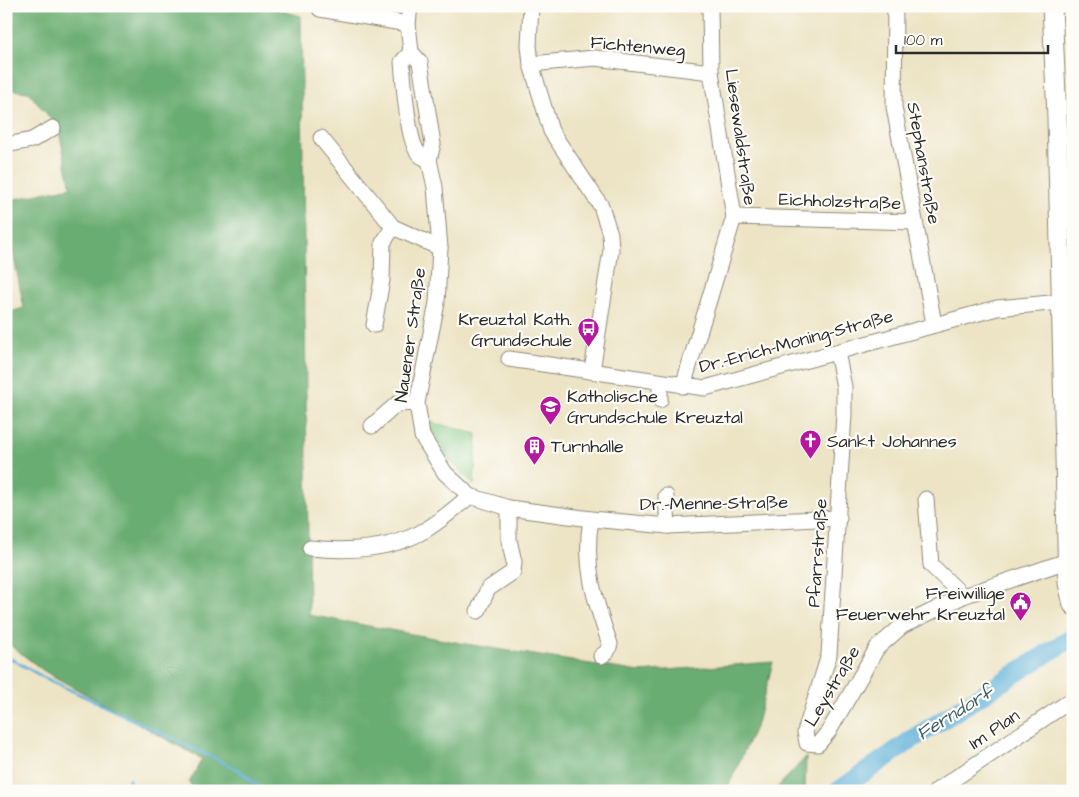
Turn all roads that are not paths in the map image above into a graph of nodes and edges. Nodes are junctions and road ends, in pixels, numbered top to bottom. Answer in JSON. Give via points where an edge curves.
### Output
{"nodes":[{"id":1,"x":410,"y":6,"type":"edge"},
{"id":2,"x":532,"y":6,"type":"edge"},
{"id":3,"x":710,"y":6,"type":"edge"},
{"id":4,"x":895,"y":6,"type":"edge"},
{"id":5,"x":1052,"y":6,"type":"edge"},
{"id":6,"x":320,"y":9,"type":"dead end"},
{"id":7,"x":408,"y":24,"type":"junction"},
{"id":8,"x":531,"y":64,"type":"junction"},
{"id":9,"x":712,"y":72,"type":"junction"},
{"id":10,"x":53,"y":128,"type":"dead end"},
{"id":11,"x":321,"y":138,"type":"dead end"},
{"id":12,"x":6,"y":144,"type":"edge"},
{"id":13,"x":734,"y":217,"type":"junction"},
{"id":14,"x":915,"y":222,"type":"junction"},
{"id":15,"x":393,"y":227,"type":"junction"},
{"id":16,"x":440,"y":248,"type":"junction"},
{"id":17,"x":1061,"y":302,"type":"junction"},
{"id":18,"x":374,"y":324,"type":"dead end"},
{"id":19,"x":934,"y":324,"type":"junction"},
{"id":20,"x":837,"y":352,"type":"junction"},
{"id":21,"x":509,"y":360,"type":"dead end"},
{"id":22,"x":592,"y":371,"type":"junction"},
{"id":23,"x":660,"y":382,"type":"junction"},
{"id":24,"x":682,"y":386,"type":"junction"},
{"id":25,"x":660,"y":400,"type":"dead end"},
{"id":26,"x":417,"y":403,"type":"junction"},
{"id":27,"x":372,"y":426,"type":"dead end"},
{"id":28,"x":470,"y":496,"type":"junction"},
{"id":29,"x":666,"y":496,"type":"dead end"},
{"id":30,"x":926,"y":499,"type":"dead end"},
{"id":31,"x":509,"y":508,"type":"junction"},
{"id":32,"x":839,"y":518,"type":"junction"},
{"id":33,"x":591,"y":519,"type":"junction"},
{"id":34,"x":668,"y":526,"type":"junction"},
{"id":35,"x":310,"y":548,"type":"dead end"},
{"id":36,"x":1070,"y":560,"type":"edge"},
{"id":37,"x":963,"y":596,"type":"junction"},
{"id":38,"x":1073,"y":605,"type":"edge"},
{"id":39,"x":478,"y":611,"type":"dead end"},
{"id":40,"x":602,"y":656,"type":"dead end"},
{"id":41,"x":1073,"y":699,"type":"edge"},
{"id":42,"x":818,"y":744,"type":"joint"},
{"id":43,"x":936,"y":791,"type":"edge"}],
"edges":[{"from":1,"to":7,"type":"street","name":"Nauener Straße"},
{"from":2,"to":8,"type":"street"},
{"from":3,"to":9,"type":"street","name":"Liesewaldstraße"},
{"from":4,"to":14,"type":"street","name":"Stephanstraße","via":[[894,107]]},
{"from":5,"to":17,"type":"main road","via":[[1058,118]]},
{"from":6,"to":7,"type":"street"},
{"from":7,"to":16,"type":"street","name":"Nauener Straße","via":[[411,52],[420,62],[433,144],[429,160],[435,187]]},
{"from":8,"to":9,"type":"street","name":"Fichtenweg","via":[[595,58]]},
{"from":8,"to":22,"type":"street","via":[[551,130],[602,206],[610,234],[611,250]]},
{"from":9,"to":13,"type":"street","name":"Liesewaldstraße"},
{"from":10,"to":12,"type":"street","via":[[32,140]]},
{"from":11,"to":15,"type":"street"},
{"from":13,"to":14,"type":"street","name":"Eichholzstraße"},
{"from":13,"to":24,"type":"street","name":"Liesewaldstraße"},
{"from":14,"to":19,"type":"street","name":"Stephanstraße"},
{"from":15,"to":16,"type":"street"},
{"from":15,"to":18,"type":"street","via":[[383,243],[382,280]]},
{"from":16,"to":26,"type":"street","name":"Nauener Straße","via":[[437,303]]},
{"from":17,"to":19,"type":"street","name":"Dr.-Erich-Moning-Straße","via":[[997,308]]},
{"from":17,"to":36,"type":"main road"},
{"from":19,"to":20,"type":"street","name":"Dr.-Erich-Moning-Straße"},
{"from":20,"to":24,"type":"street","name":"Dr.-Erich-Moning-Straße","via":[[705,388]]},
{"from":20,"to":32,"type":"street","name":"Pfarrstraße","via":[[844,387]]},
{"from":21,"to":22,"type":"street","name":"Dr.-Erich-Moning-Straße"},
{"from":22,"to":23,"type":"street","name":"Dr.-Erich-Moning-Straße"},
{"from":23,"to":24,"type":"street","name":"Dr.-Erich-Moning-Straße"},
{"from":23,"to":25,"type":"street"},
{"from":26,"to":27,"type":"street","via":[[397,404]]},
{"from":26,"to":28,"type":"street","name":"Nauener Straße","via":[[422,436],[431,453],[445,473]]},
{"from":28,"to":31,"type":"street","name":"Nauener Straße"},
{"from":28,"to":35,"type":"street","via":[[427,530],[392,545],[347,550]]},
{"from":29,"to":34,"type":"street"},
{"from":30,"to":37,"type":"street","via":[[931,565]]},
{"from":31,"to":33,"type":"street","name":"Nauener Straße"},
{"from":31,"to":39,"type":"street","via":[[513,572],[488,589]]},
{"from":32,"to":34,"type":"street","name":"Dr.-Menne-Straße"},
{"from":32,"to":42,"type":"street","name":"Pfarrstraße","via":[[829,655],[805,732],[807,743]]},
{"from":33,"to":34,"type":"street","name":"Dr.-Menne-Straße"},
{"from":33,"to":40,"type":"street","via":[[587,542],[594,599],[610,644]]},
{"from":36,"to":37,"type":"street","name":"Leystraße"},
{"from":36,"to":38,"type":"main road","via":[[1068,583]]},
{"from":37,"to":42,"type":"street","name":"Leystraße","via":[[902,626],[877,648],[829,731]]},
{"from":41,"to":43,"type":"street","name":"Im Plan"}]}
